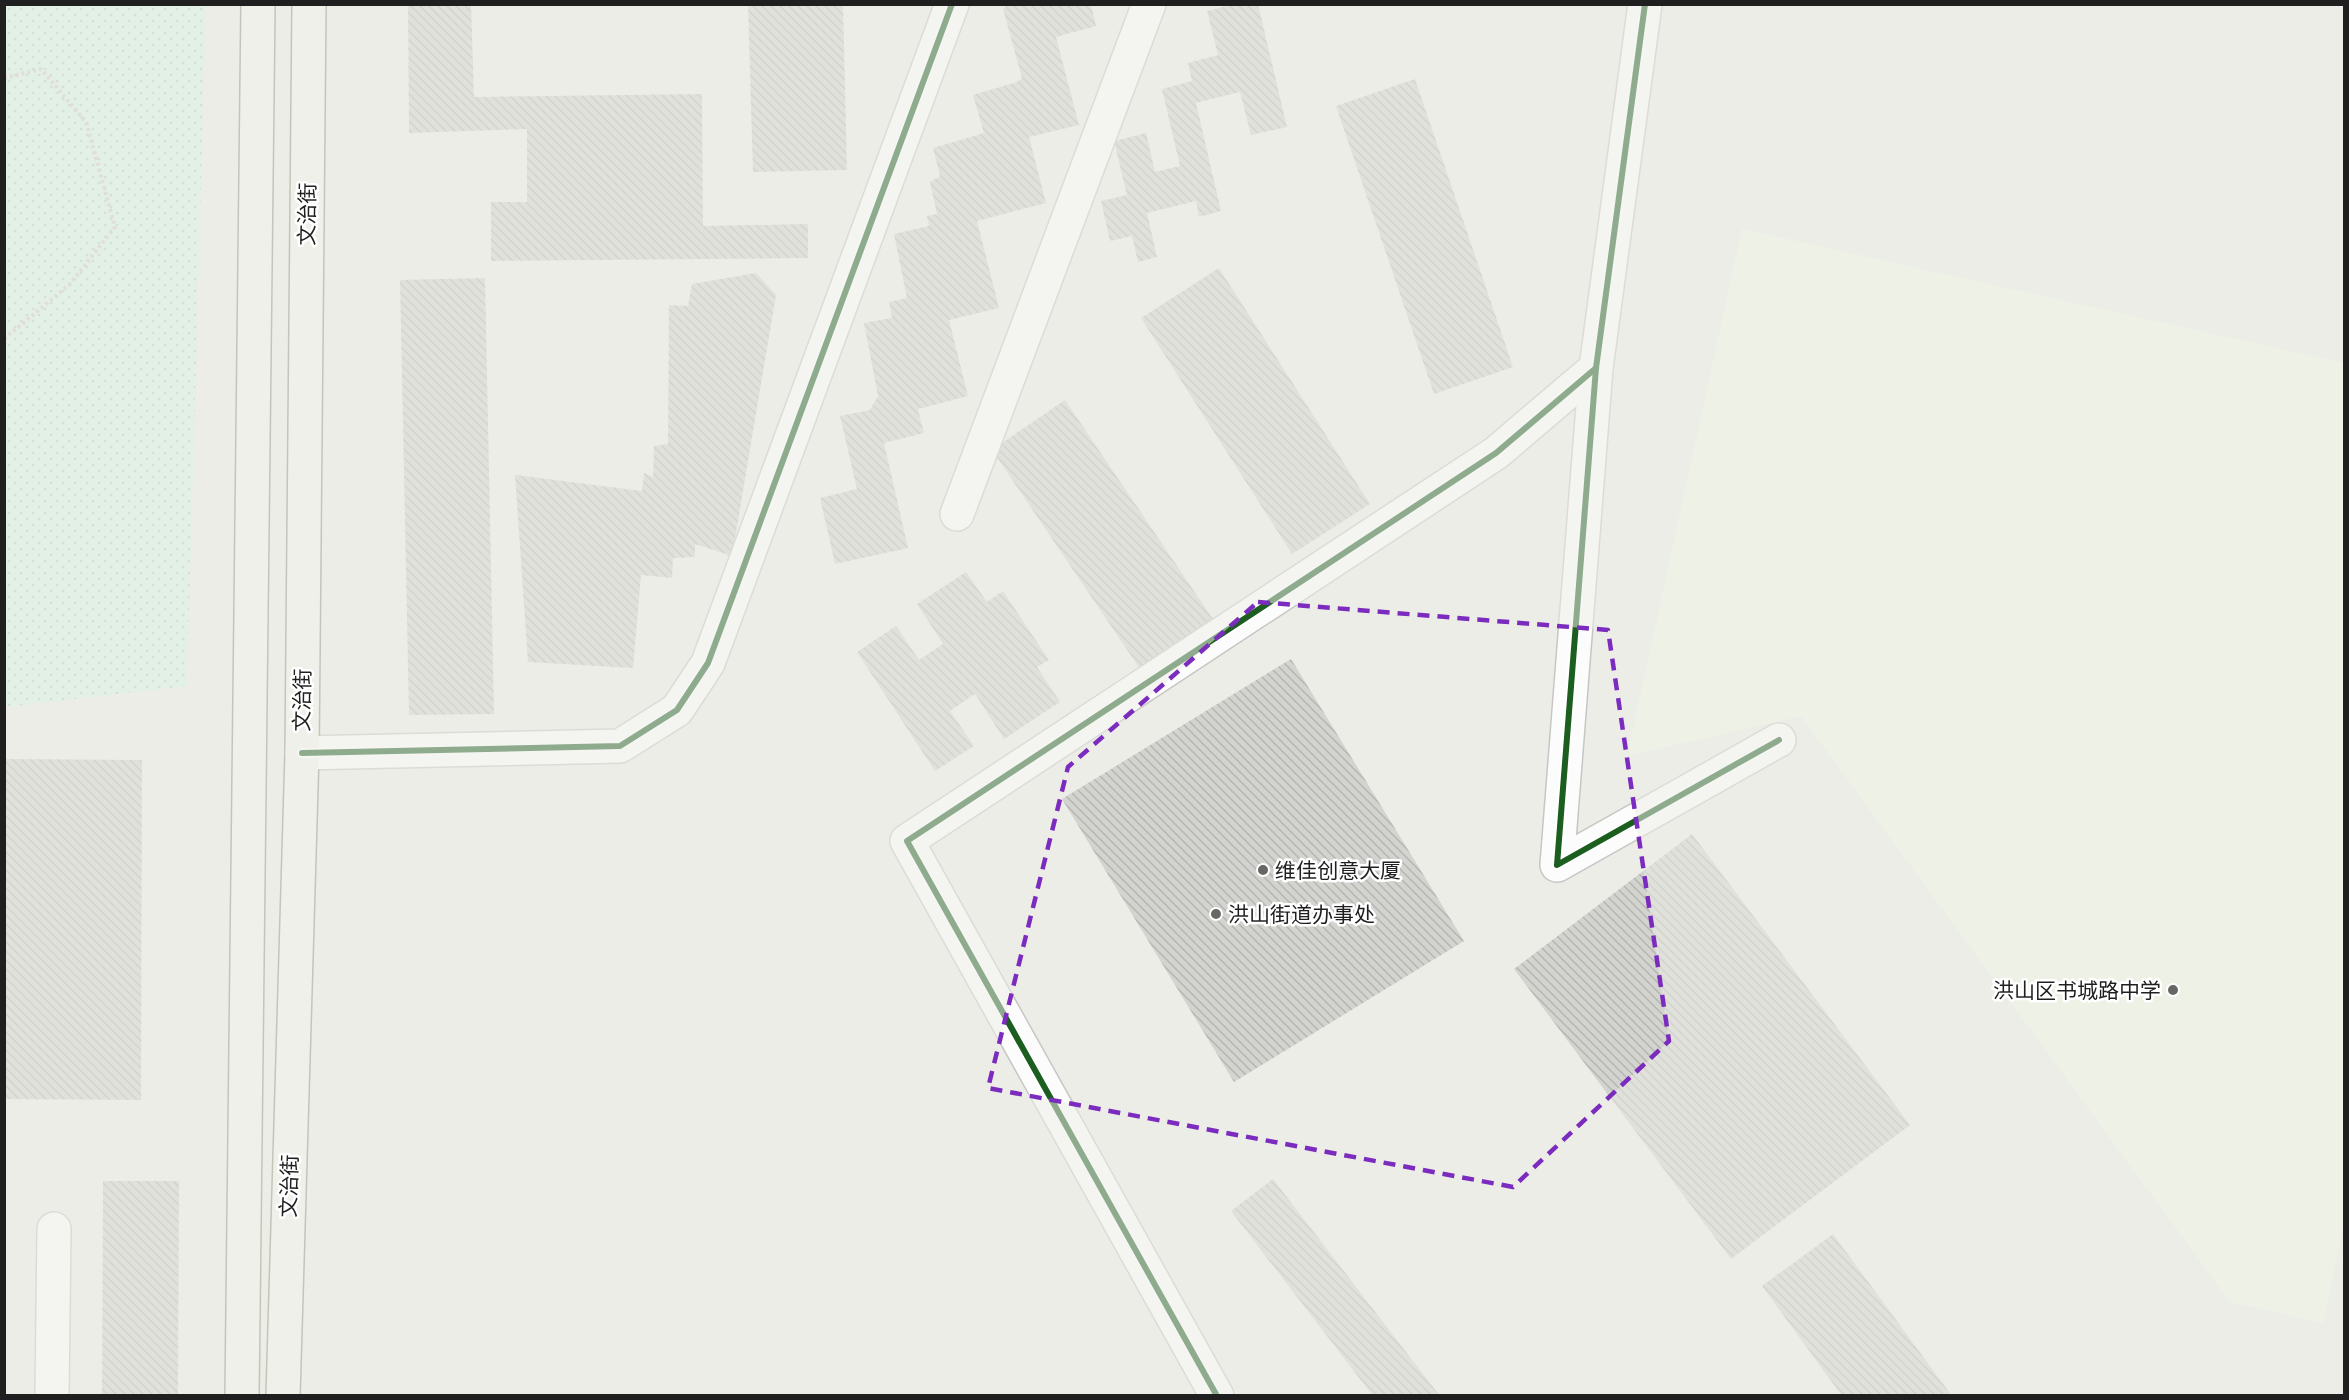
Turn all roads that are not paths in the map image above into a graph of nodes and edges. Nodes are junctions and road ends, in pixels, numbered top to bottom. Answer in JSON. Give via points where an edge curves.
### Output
{"nodes":[{"id":1,"x":258,"y":4,"type":"edge"},
{"id":2,"x":309,"y":4,"type":"edge"},
{"id":3,"x":952,"y":4,"type":"edge"},
{"id":4,"x":1149,"y":4,"type":"edge"},
{"id":5,"x":1645,"y":4,"type":"edge"},
{"id":6,"x":1596,"y":368,"type":"junction"},
{"id":7,"x":957,"y":514,"type":"dead end"},
{"id":8,"x":1779,"y":740,"type":"dead end"},
{"id":9,"x":302,"y":753,"type":"junction"},
{"id":10,"x":54,"y":1229,"type":"dead end"},
{"id":11,"x":52,"y":1395,"type":"edge"},
{"id":12,"x":242,"y":1395,"type":"edge"},
{"id":13,"x":283,"y":1395,"type":"edge"},
{"id":14,"x":1216,"y":1395,"type":"edge"}],
"edges":[{"from":1,"to":12,"type":"main road"},
{"from":2,"to":9,"type":"main road","name":"文治街"},
{"from":3,"to":9,"type":"street","via":[[708,663],[677,710],[620,746]]},
{"from":4,"to":7,"type":"street"},
{"from":5,"to":6,"type":"street"},
{"from":6,"to":8,"type":"street","via":[[1557,865]]},
{"from":6,"to":14,"type":"street","via":[[1496,453],[907,841]]},
{"from":9,"to":13,"type":"main road","name":"文治街"},
{"from":10,"to":11,"type":"street"}]}
